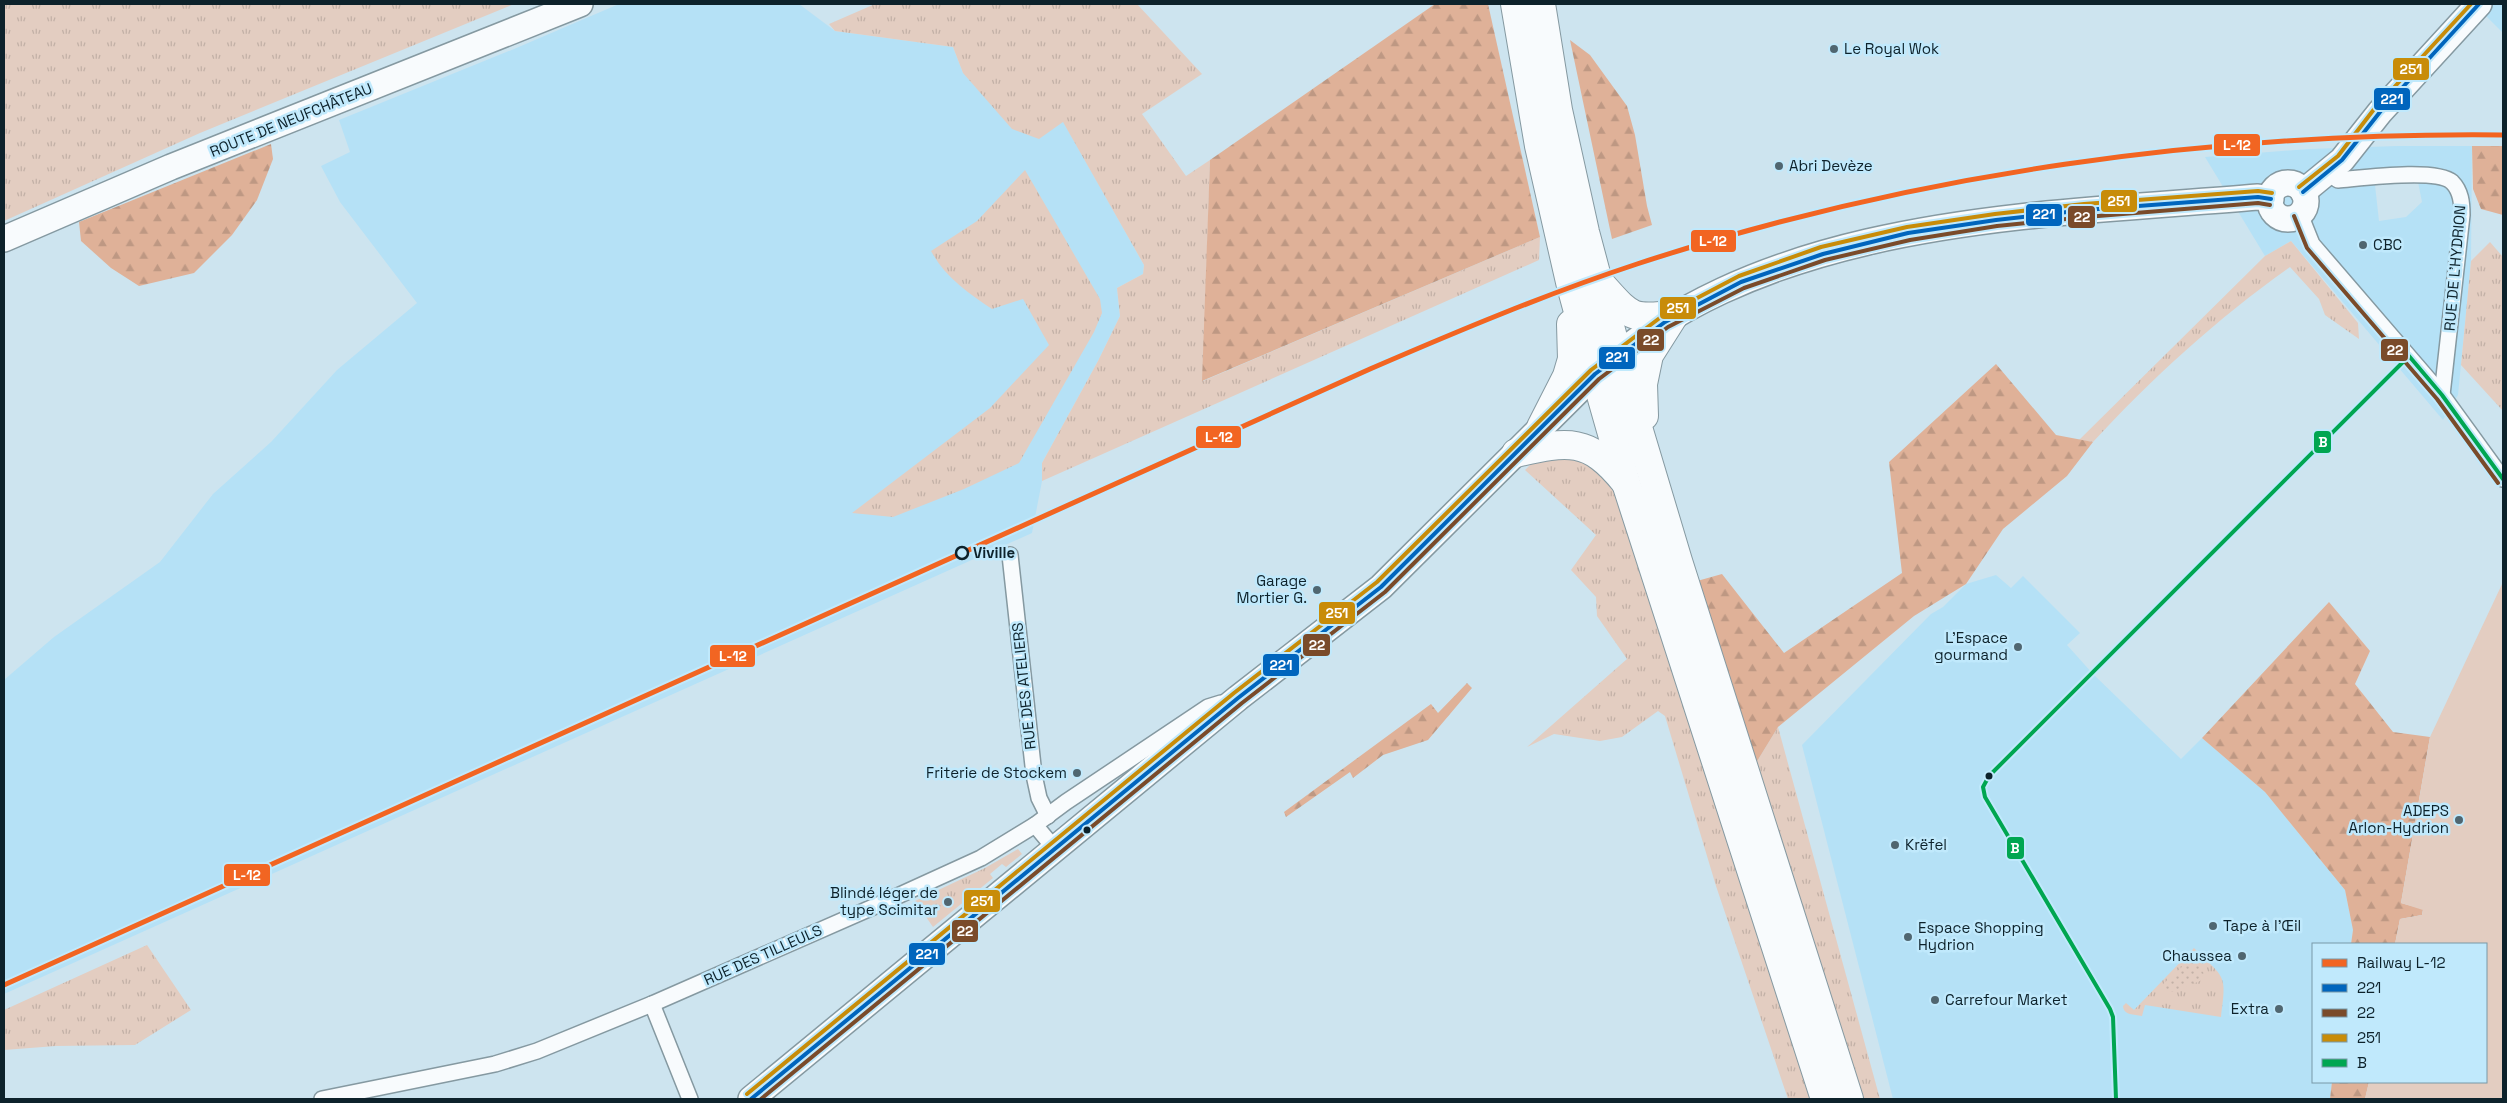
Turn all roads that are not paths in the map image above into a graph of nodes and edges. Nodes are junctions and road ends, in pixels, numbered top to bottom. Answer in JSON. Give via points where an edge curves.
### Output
{"nodes":[{"id":1,"x":580,"y":4,"type":"edge"},
{"id":2,"x":1515,"y":4,"type":"edge"},
{"id":3,"x":1541,"y":4,"type":"edge"},
{"id":4,"x":2479,"y":4,"type":"edge"},
{"id":5,"x":2328,"y":173,"type":"junction"},
{"id":6,"x":2301,"y":203,"type":"junction"},
{"id":7,"x":1573,"y":236,"type":"junction"},
{"id":8,"x":4,"y":239,"type":"edge"},
{"id":9,"x":1676,"y":314,"type":"junction"},
{"id":10,"x":1597,"y":325,"type":"junction"},
{"id":11,"x":1617,"y":354,"type":"junction"},
{"id":12,"x":1594,"y":374,"type":"junction"},
{"id":13,"x":2442,"y":395,"type":"junction"},
{"id":14,"x":1541,"y":427,"type":"junction"},
{"id":15,"x":1638,"y":430,"type":"junction"},
{"id":16,"x":1516,"y":453,"type":"junction"},
{"id":17,"x":2503,"y":479,"type":"edge"},
{"id":18,"x":1626,"y":483,"type":"junction"},
{"id":19,"x":1010,"y":555,"type":"dead end"},
{"id":20,"x":1238,"y":698,"type":"junction"},
{"id":21,"x":1048,"y":816,"type":"junction"},
{"id":22,"x":1035,"y":825,"type":"junction"},
{"id":23,"x":1064,"y":841,"type":"junction"},
{"id":24,"x":652,"y":1004,"type":"junction"},
{"id":25,"x":322,"y":1099,"type":"edge"},
{"id":26,"x":690,"y":1099,"type":"edge"},
{"id":27,"x":752,"y":1099,"type":"edge"},
{"id":28,"x":1825,"y":1099,"type":"edge"},
{"id":29,"x":1848,"y":1099,"type":"edge"}],
"edges":[{"from":1,"to":8,"type":"main road","name":"ROUTE DE NEUFCHÂTEAU","via":[[172,167]]},
{"from":2,"to":7,"type":"highway","via":[[1539,146]]},
{"from":3,"to":7,"type":"highway"},
{"from":4,"to":5,"type":"main road","via":[[2422,64]]},
{"from":5,"to":6,"type":"main road"},
{"from":5,"to":13,"type":"street","name":"RUE DE L'HYDRION","via":[[2338,180],[2440,175],[2453,183],[2461,197],[2462,215]]},
{"from":6,"to":9,"type":"main road","via":[[2296,185],[2285,184],[2275,190],[2271,199],[2258,197],[2072,213],[1901,235],[1745,280]]},
{"from":6,"to":13,"type":"street","via":[[2312,244]]},
{"from":7,"to":10,"type":"highway","via":[[1597,280]]},
{"from":7,"to":10,"type":"highway","via":[[1570,282]]},
{"from":9,"to":10,"type":"highway"},
{"from":9,"to":11,"type":"main road"},
{"from":9,"to":15,"type":"highway","via":[[1649,355],[1643,384],[1644,416]]},
{"from":10,"to":11,"type":"highway"},
{"from":10,"to":12,"type":"highway"},
{"from":10,"to":14,"type":"highway","via":[[1572,359],[1567,376]]},
{"from":11,"to":12,"type":"main road"},
{"from":11,"to":15,"type":"highway"},
{"from":12,"to":14,"type":"main road"},
{"from":12,"to":18,"type":"highway"},
{"from":13,"to":17,"type":"street"},
{"from":14,"to":16,"type":"main road"},
{"from":15,"to":29,"type":"highway"},
{"from":16,"to":18,"type":"highway","via":[[1553,444],[1571,444],[1592,451],[1614,468]]},
{"from":16,"to":20,"type":"main road","via":[[1382,587]]},
{"from":18,"to":28,"type":"highway"},
{"from":19,"to":21,"type":"street","name":"RUE DES ATELIERS","via":[[1034,775],[1039,798]]},
{"from":20,"to":21,"type":"street","name":"RUE DES TILLEULS","via":[[1208,707]]},
{"from":20,"to":23,"type":"main road"},
{"from":21,"to":22,"type":"street","name":"RUE DES TILLEULS"},
{"from":21,"to":23,"type":"street","via":[[1061,823]]},
{"from":22,"to":23,"type":"street"},
{"from":22,"to":24,"type":"street","name":"RUE DES TILLEULS","via":[[980,858]]},
{"from":23,"to":27,"type":"main road"},
{"from":24,"to":25,"type":"street","name":"RUE DES TILLEULS","via":[[569,1039],[495,1064]]},
{"from":24,"to":26,"type":"street"}]}
